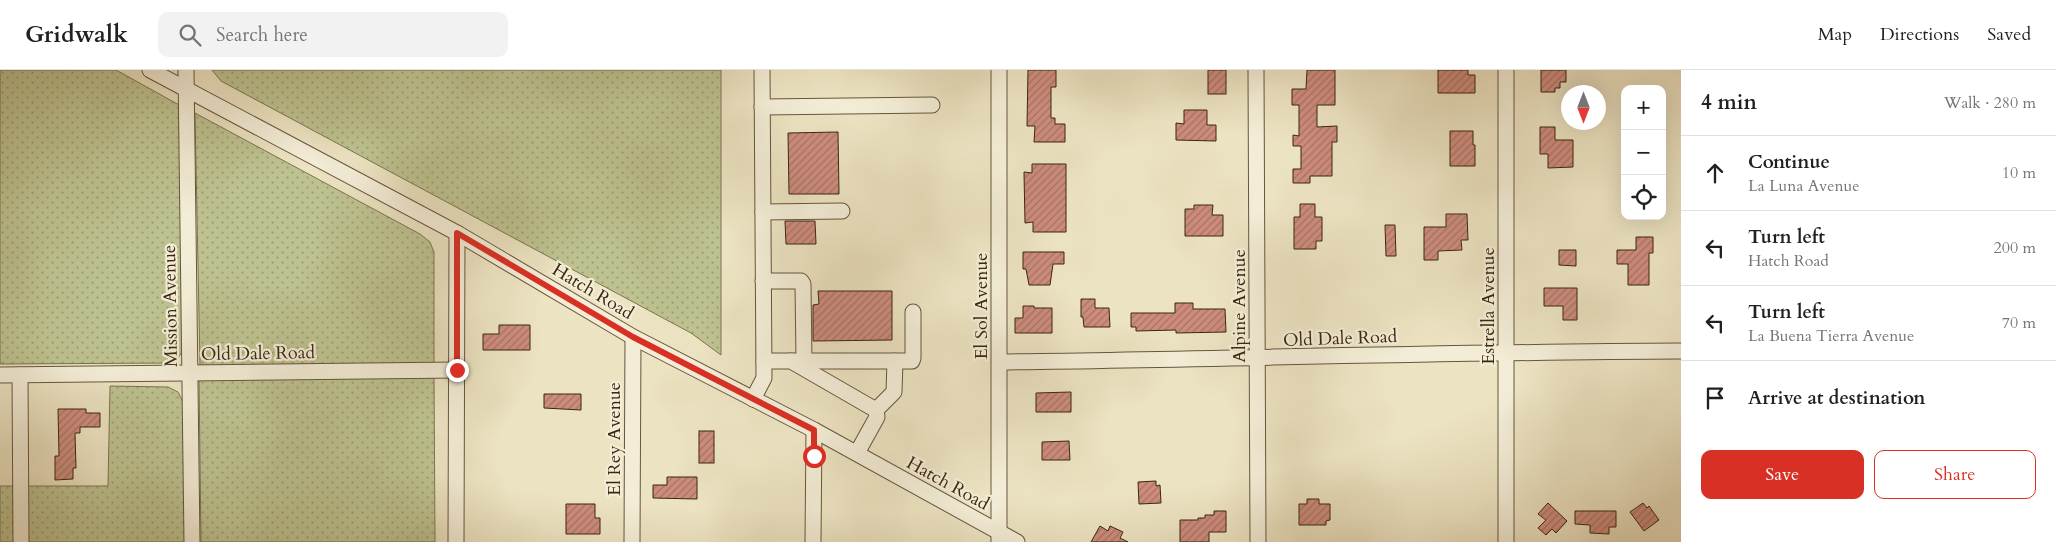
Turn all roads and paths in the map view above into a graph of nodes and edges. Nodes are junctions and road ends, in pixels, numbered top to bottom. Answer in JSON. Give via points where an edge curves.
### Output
{"nodes":[{"id":1,"x":150,"y":70,"type":"edge"},
{"id":2,"x":186,"y":70,"type":"edge"},
{"id":3,"x":762,"y":70,"type":"edge"},
{"id":4,"x":999,"y":70,"type":"edge"},
{"id":5,"x":1256,"y":70,"type":"edge"},
{"id":6,"x":1506,"y":70,"type":"edge"},
{"id":7,"x":186,"y":90,"type":"junction"},
{"id":8,"x":932,"y":105,"type":"dead end"},
{"id":9,"x":762,"y":107,"type":"junction"},
{"id":10,"x":842,"y":211,"type":"dead end"},
{"id":11,"x":763,"y":212,"type":"junction"},
{"id":12,"x":457,"y":233,"type":"junction"},
{"id":13,"x":763,"y":281,"type":"junction"},
{"id":14,"x":913,"y":312,"type":"dead end"},
{"id":15,"x":633,"y":337,"type":"junction"},
{"id":16,"x":1681,"y":351,"type":"edge"},
{"id":17,"x":1506,"y":352,"type":"junction"},
{"id":18,"x":1258,"y":359,"type":"junction"},
{"id":19,"x":798,"y":361,"type":"junction"},
{"id":20,"x":895,"y":361,"type":"junction"},
{"id":21,"x":764,"y":362,"type":"junction"},
{"id":22,"x":1000,"y":362,"type":"junction"},
{"id":23,"x":457,"y":370,"type":"junction"},
{"id":24,"x":190,"y":373,"type":"junction"},
{"id":25,"x":0,"y":375,"type":"edge"},
{"id":26,"x":20,"y":376,"type":"junction"},
{"id":27,"x":752,"y":398,"type":"junction"},
{"id":28,"x":876,"y":410,"type":"junction"},
{"id":29,"x":814,"y":430,"type":"junction"},
{"id":30,"x":857,"y":453,"type":"junction"},
{"id":31,"x":999,"y":537,"type":"edge"},
{"id":32,"x":21,"y":542,"type":"edge"},
{"id":33,"x":192,"y":542,"type":"edge"},
{"id":34,"x":456,"y":542,"type":"edge"},
{"id":35,"x":632,"y":542,"type":"edge"},
{"id":36,"x":813,"y":542,"type":"edge"},
{"id":37,"x":1017,"y":542,"type":"edge"},
{"id":38,"x":1258,"y":542,"type":"edge"},
{"id":39,"x":1506,"y":542,"type":"edge"}],
"edges":[{"from":1,"to":7,"type":"street","name":"Hatch Road"},
{"from":2,"to":7,"type":"street","name":"Mission Avenue"},
{"from":3,"to":9,"type":"street"},
{"from":4,"to":22,"type":"street","name":"El Sol Avenue"},
{"from":5,"to":18,"type":"street","name":"Alpine Avenue"},
{"from":6,"to":17,"type":"street","name":"Estrella Avenue"},
{"from":7,"to":12,"type":"street","name":"Hatch Road"},
{"from":7,"to":24,"type":"street","name":"Mission Avenue"},
{"from":8,"to":9,"type":"street"},
{"from":9,"to":11,"type":"street"},
{"from":10,"to":11,"type":"street"},
{"from":11,"to":13,"type":"street"},
{"from":12,"to":15,"type":"street","name":"Hatch Road"},
{"from":12,"to":23,"type":"street"},
{"from":13,"to":19,"type":"street","via":[[800,281],[803,284]]},
{"from":13,"to":21,"type":"street"},
{"from":14,"to":20,"type":"street","via":[[912,361]]},
{"from":15,"to":27,"type":"street","name":"Hatch Road"},
{"from":15,"to":35,"type":"street","name":"El Rey Avenue"},
{"from":16,"to":17,"type":"street","name":"Old Dale Road"},
{"from":17,"to":18,"type":"street","name":"Old Dale Road"},
{"from":17,"to":39,"type":"street","name":"Estrella Avenue"},
{"from":18,"to":22,"type":"street","name":"Old Dale Road"},
{"from":18,"to":38,"type":"street","name":"Alpine Avenue"},
{"from":19,"to":20,"type":"street"},
{"from":19,"to":21,"type":"street"},
{"from":19,"to":28,"type":"street"},
{"from":20,"to":28,"type":"street","via":[[894,392]]},
{"from":21,"to":27,"type":"street","via":[[764,378]]},
{"from":22,"to":31,"type":"street","name":"El Sol Avenue"},
{"from":23,"to":24,"type":"street","name":"Old Dale Road"},
{"from":23,"to":34,"type":"street"},
{"from":24,"to":26,"type":"street","name":"Old Dale Road"},
{"from":24,"to":33,"type":"street","name":"Mission Avenue"},
{"from":25,"to":26,"type":"street","name":"Old Dale Road"},
{"from":26,"to":32,"type":"street"},
{"from":27,"to":29,"type":"street","name":"Hatch Road"},
{"from":28,"to":30,"type":"street","via":[[877,416]]},
{"from":29,"to":30,"type":"street","name":"Hatch Road"},
{"from":29,"to":36,"type":"street"},
{"from":30,"to":31,"type":"street","name":"Hatch Road"},
{"from":31,"to":37,"type":"street","name":"Hatch Road"}]}
